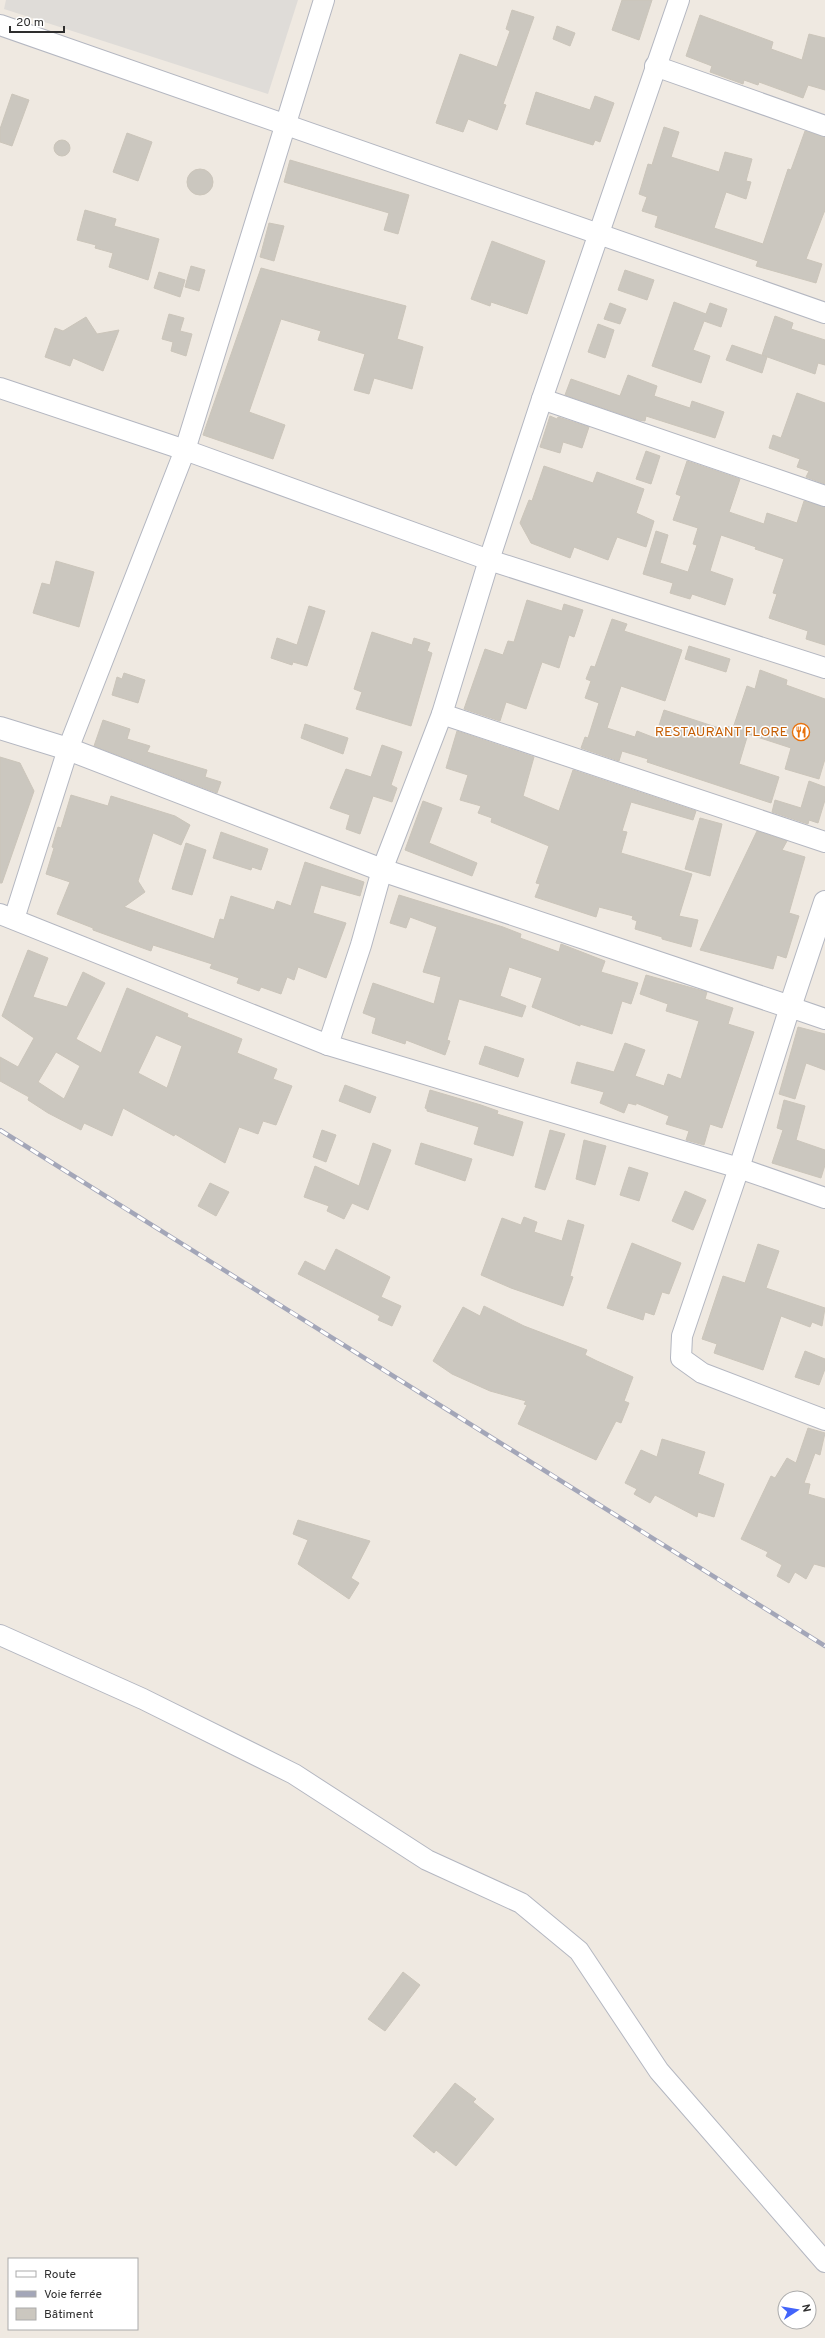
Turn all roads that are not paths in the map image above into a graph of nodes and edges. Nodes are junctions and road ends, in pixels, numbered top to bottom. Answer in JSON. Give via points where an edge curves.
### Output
{"nodes":[{"id":1,"x":324,"y":0,"type":"edge"},
{"id":2,"x":678,"y":0,"type":"edge"},
{"id":3,"x":0,"y":25,"type":"edge"},
{"id":4,"x":655,"y":66,"type":"junction"},
{"id":5,"x":285,"y":125,"type":"junction"},
{"id":6,"x":825,"y":126,"type":"edge"},
{"id":7,"x":598,"y":235,"type":"junction"},
{"id":8,"x":825,"y":313,"type":"edge"},
{"id":9,"x":0,"y":388,"type":"edge"},
{"id":10,"x":542,"y":399,"type":"junction"},
{"id":11,"x":185,"y":450,"type":"junction"},
{"id":12,"x":825,"y":496,"type":"edge"},
{"id":13,"x":489,"y":560,"type":"junction"},
{"id":14,"x":825,"y":668,"type":"edge"},
{"id":15,"x":442,"y":714,"type":"junction"},
{"id":16,"x":0,"y":728,"type":"edge"},
{"id":17,"x":68,"y":749,"type":"junction"},
{"id":18,"x":825,"y":842,"type":"edge"},
{"id":19,"x":382,"y":870,"type":"junction"},
{"id":20,"x":825,"y":902,"type":"edge"},
{"id":21,"x":7,"y":916,"type":"edge"},
{"id":22,"x":790,"y":1007,"type":"junction"},
{"id":23,"x":825,"y":1019,"type":"edge"},
{"id":24,"x":328,"y":1045,"type":"junction"},
{"id":25,"x":739,"y":1168,"type":"junction"},
{"id":26,"x":825,"y":1198,"type":"edge"},
{"id":27,"x":825,"y":1420,"type":"edge"},
{"id":28,"x":0,"y":1635,"type":"edge"},
{"id":29,"x":825,"y":2262,"type":"edge"}],
"edges":[{"from":1,"to":5,"type":"street"},
{"from":2,"to":4,"type":"street"},
{"from":3,"to":5,"type":"street"},
{"from":4,"to":6,"type":"street"},
{"from":4,"to":7,"type":"street"},
{"from":5,"to":7,"type":"street"},
{"from":5,"to":11,"type":"street"},
{"from":7,"to":8,"type":"street"},
{"from":7,"to":10,"type":"street"},
{"from":9,"to":11,"type":"street"},
{"from":10,"to":12,"type":"street"},
{"from":10,"to":13,"type":"street"},
{"from":11,"to":13,"type":"street"},
{"from":11,"to":17,"type":"street"},
{"from":13,"to":14,"type":"street"},
{"from":13,"to":15,"type":"street"},
{"from":15,"to":18,"type":"street"},
{"from":15,"to":19,"type":"street"},
{"from":16,"to":17,"type":"street"},
{"from":17,"to":19,"type":"street"},
{"from":17,"to":21,"type":"street"},
{"from":19,"to":22,"type":"street"},
{"from":19,"to":24,"type":"street","via":[[361,945]]},
{"from":20,"to":22,"type":"street"},
{"from":21,"to":24,"type":"street"},
{"from":22,"to":23,"type":"street"},
{"from":22,"to":25,"type":"street"},
{"from":24,"to":25,"type":"street"},
{"from":25,"to":26,"type":"street"},
{"from":25,"to":27,"type":"street","via":[[682,1336],[681,1358],[702,1373]]},
{"from":28,"to":29,"type":"street","via":[[143,1699],[294,1774],[428,1860],[522,1904],[579,1951],[659,2071]]}]}
